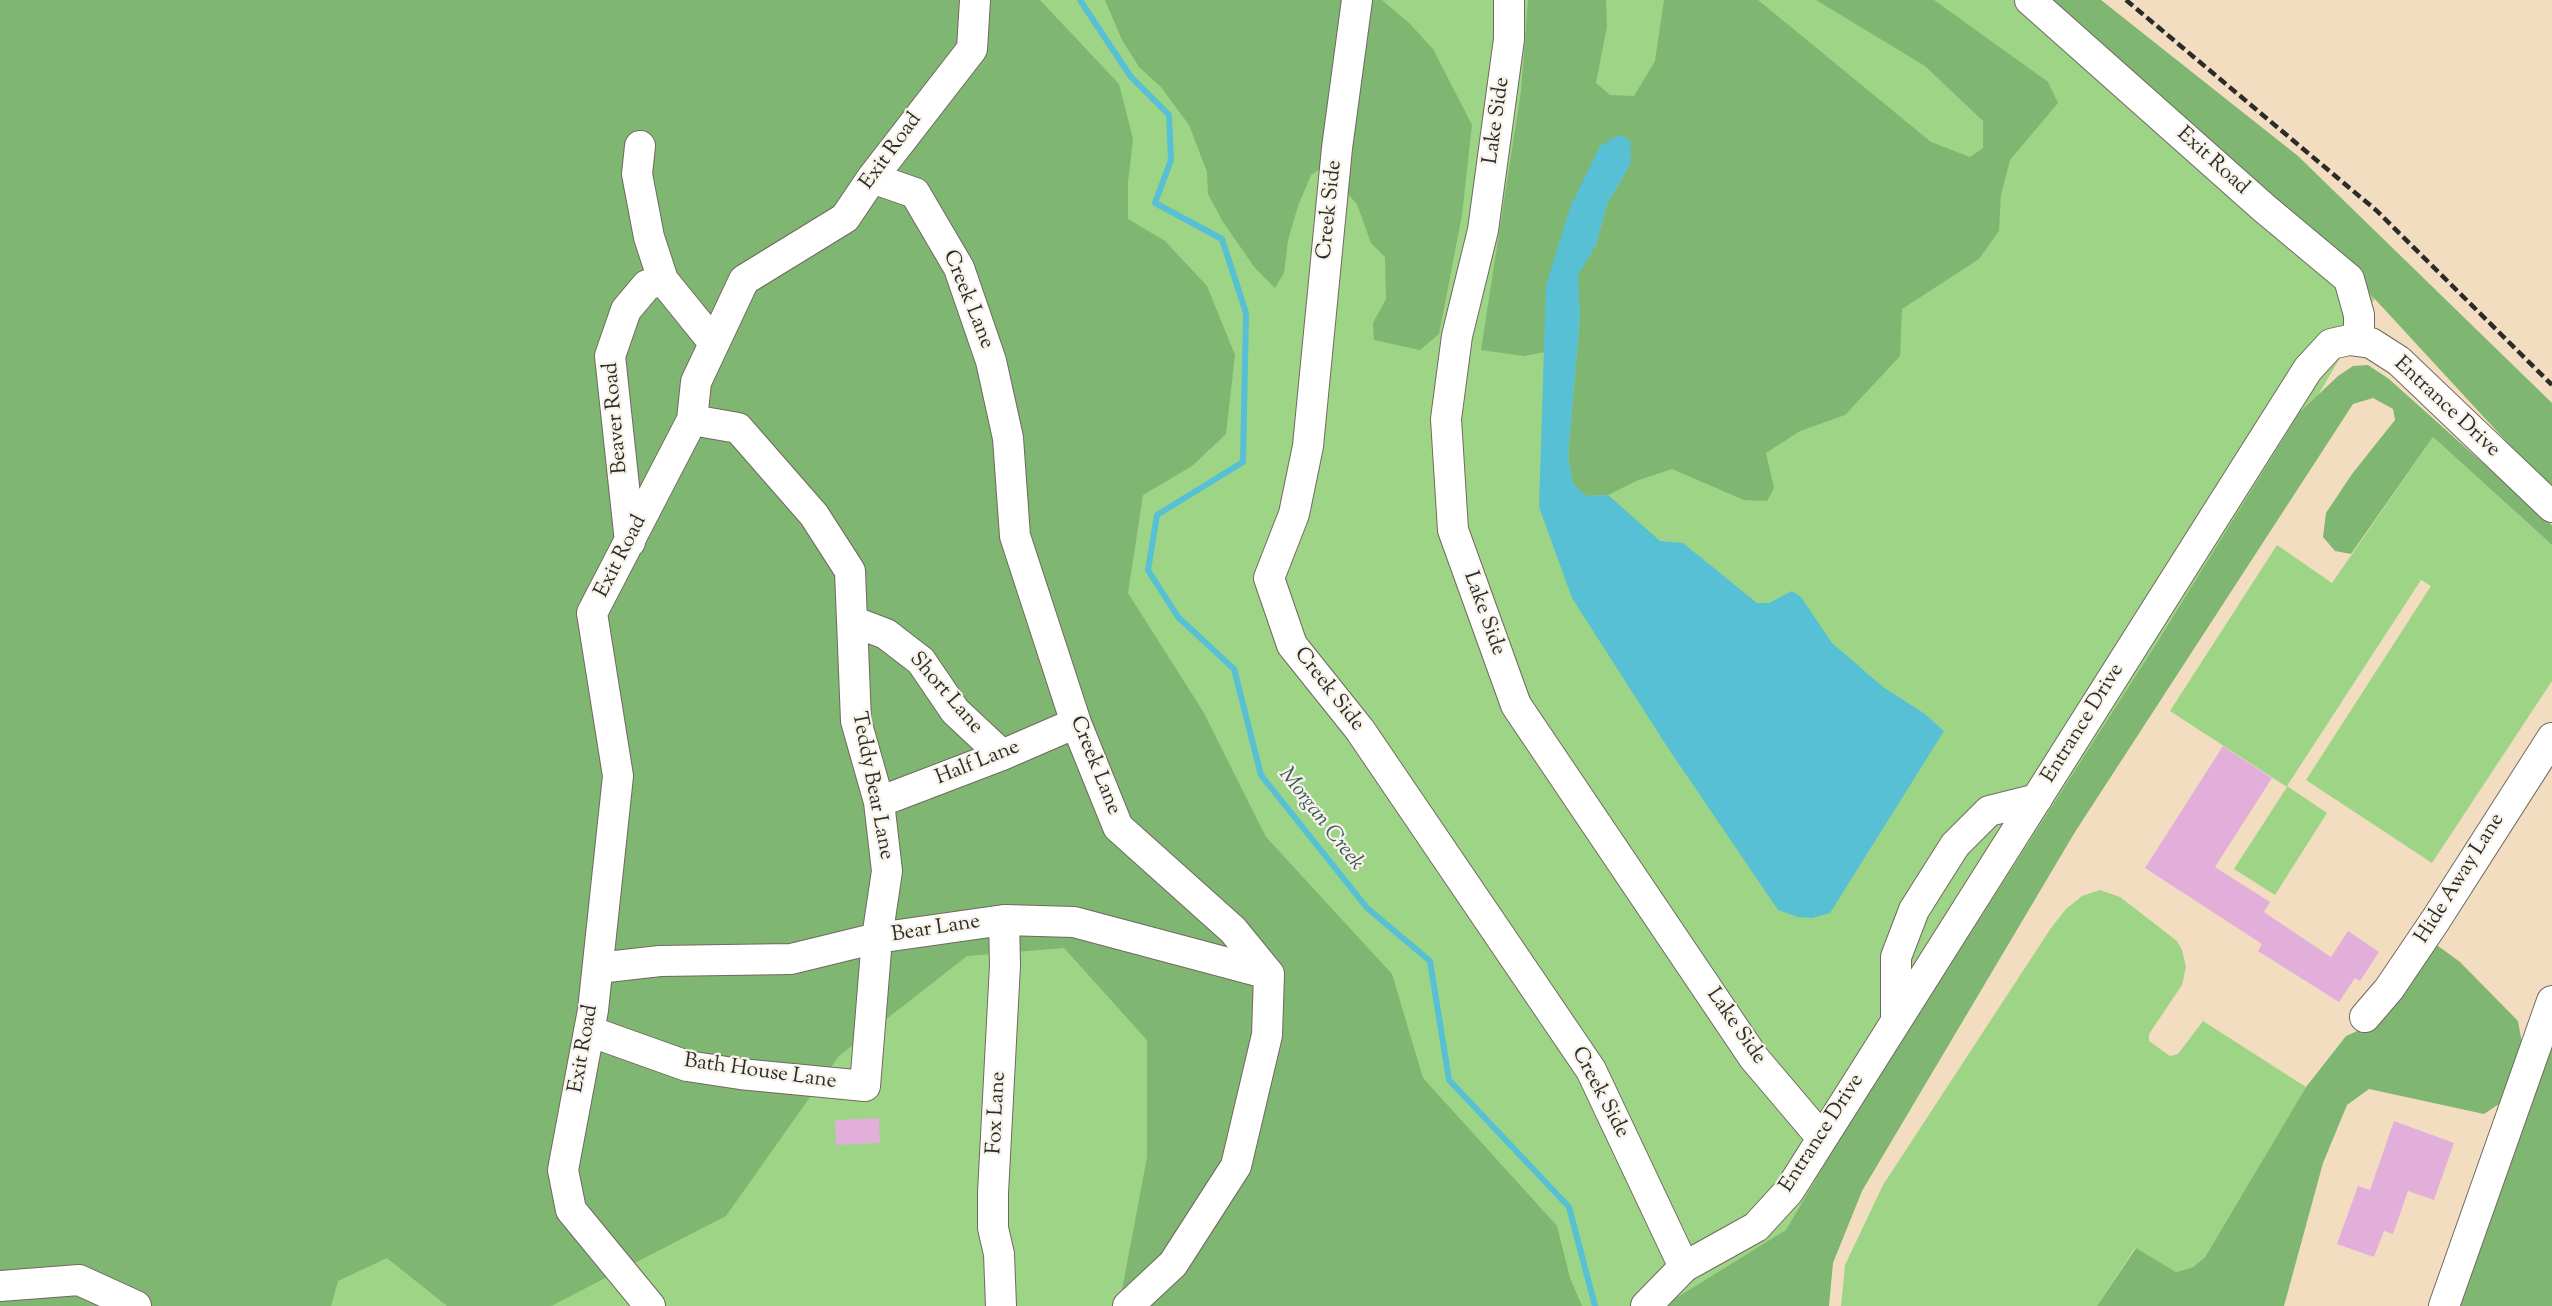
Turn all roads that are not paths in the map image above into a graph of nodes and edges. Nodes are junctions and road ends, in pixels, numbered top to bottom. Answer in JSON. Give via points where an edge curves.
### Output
{"nodes":[{"id":1,"x":975,"y":0,"type":"edge"},
{"id":2,"x":1357,"y":0,"type":"edge"},
{"id":3,"x":1509,"y":0,"type":"edge"},
{"id":4,"x":2030,"y":0,"type":"edge"},
{"id":5,"x":640,"y":146,"type":"dead end"},
{"id":6,"x":872,"y":178,"type":"junction"},
{"id":7,"x":663,"y":280,"type":"junction"},
{"id":8,"x":2359,"y":341,"type":"junction"},
{"id":9,"x":714,"y":343,"type":"junction"},
{"id":10,"x":692,"y":420,"type":"junction"},
{"id":11,"x":2552,"y":507,"type":"edge"},
{"id":12,"x":630,"y":542,"type":"junction"},
{"id":13,"x":852,"y":621,"type":"junction"},
{"id":14,"x":1076,"y":723,"type":"junction"},
{"id":15,"x":2552,"y":738,"type":"edge"},
{"id":16,"x":1002,"y":755,"type":"junction"},
{"id":17,"x":2037,"y":799,"type":"junction"},
{"id":18,"x":879,"y":802,"type":"junction"},
{"id":19,"x":1004,"y":920,"type":"junction"},
{"id":20,"x":877,"y":938,"type":"junction"},
{"id":21,"x":598,"y":968,"type":"junction"},
{"id":22,"x":1269,"y":974,"type":"junction"},
{"id":23,"x":2552,"y":1001,"type":"edge"},
{"id":24,"x":2365,"y":1017,"type":"dead end"},
{"id":25,"x":1896,"y":1021,"type":"junction"},
{"id":26,"x":589,"y":1031,"type":"junction"},
{"id":27,"x":865,"y":1086,"type":"joint"},
{"id":28,"x":1821,"y":1137,"type":"junction"},
{"id":29,"x":1684,"y":1267,"type":"junction"},
{"id":30,"x":0,"y":1286,"type":"edge"},
{"id":31,"x":136,"y":1306,"type":"edge"},
{"id":32,"x":650,"y":1306,"type":"edge"},
{"id":33,"x":1001,"y":1306,"type":"edge"},
{"id":34,"x":1128,"y":1306,"type":"edge"},
{"id":35,"x":1646,"y":1306,"type":"edge"},
{"id":36,"x":2444,"y":1306,"type":"edge"}],
"edges":[{"from":1,"to":6,"type":"street","name":"Exit Road","via":[[972,49]]},
{"from":2,"to":29,"type":"street","name":"Creek Side","via":[[1337,148],[1308,446],[1294,514],[1269,578],[1292,645],[1360,729],[1592,1070]]},
{"from":3,"to":28,"type":"street","name":"Lake Side","via":[[1509,39],[1483,230],[1457,336],[1446,419],[1453,530],[1516,705],[1754,1058]]},
{"from":4,"to":8,"type":"street","name":"Exit Road","via":[[2349,279],[2359,315]]},
{"from":5,"to":7,"type":"street","via":[[637,174],[649,237]]},
{"from":6,"to":9,"type":"street","name":"Exit Road","via":[[845,218],[744,280]]},
{"from":6,"to":14,"type":"street","name":"Creek Lane","via":[[915,193],[959,268],[992,361],[1008,438],[1015,536]]},
{"from":7,"to":9,"type":"street"},
{"from":7,"to":12,"type":"street","name":"Beaver Road","via":[[647,285],[626,310],[610,356]]},
{"from":8,"to":11,"type":"street","name":"Entrance Drive","via":[[2371,343],[2399,361]]},
{"from":8,"to":17,"type":"street","name":"Entrance Drive","via":[[2331,344],[2308,369]]},
{"from":9,"to":10,"type":"street","name":"Exit Road","via":[[696,382]]},
{"from":10,"to":12,"type":"street","name":"Exit Road"},
{"from":10,"to":13,"type":"street","name":"Teddy Bear Lane","via":[[738,428],[814,515],[850,571]]},
{"from":12,"to":21,"type":"street","name":"Exit Road","via":[[592,613],[618,776]]},
{"from":13,"to":16,"type":"street","name":"Short Lane","via":[[886,634],[921,661],[955,711]]},
{"from":13,"to":18,"type":"street","name":"Teddy Bear Lane","via":[[856,721]]},
{"from":14,"to":16,"type":"street","name":"Half Lane"},
{"from":14,"to":22,"type":"street","name":"Creek Lane","via":[[1118,827],[1233,930]]},
{"from":15,"to":24,"type":"street","name":"Hide Away Lane","via":[[2435,921]]},
{"from":16,"to":18,"type":"street","name":"Half Lane"},
{"from":17,"to":25,"type":"street","name":"Entrance Drive"},
{"from":17,"to":25,"type":"street","via":[[1989,811],[1954,845],[1914,910],[1896,957]]},
{"from":18,"to":20,"type":"street","name":"Teddy Bear Lane","via":[[887,871]]},
{"from":19,"to":20,"type":"street","name":"Bear Lane"},
{"from":19,"to":22,"type":"street","name":"Bear Lane","via":[[1074,922]]},
{"from":19,"to":33,"type":"street","name":"Fox Lane","via":[[993,1216]]},
{"from":20,"to":21,"type":"street","name":"Bear Lane","via":[[791,959],[660,961]]},
{"from":20,"to":27,"type":"street","name":"Teddy Bear Lane"},
{"from":21,"to":26,"type":"street","name":"Exit Road"},
{"from":22,"to":34,"type":"street","via":[[1267,1035],[1236,1166],[1173,1264]]},
{"from":23,"to":36,"type":"street"},
{"from":25,"to":28,"type":"street","name":"Entrance Drive"},
{"from":26,"to":27,"type":"street","name":"Bath House Lane","via":[[687,1066]]},
{"from":26,"to":32,"type":"street","name":"Exit Road","via":[[563,1170],[571,1210]]},
{"from":28,"to":29,"type":"street","name":"Entrance Drive","via":[[1789,1191],[1756,1227]]},
{"from":29,"to":35,"type":"street","name":"Entrance Drive"},
{"from":30,"to":31,"type":"street","via":[[79,1280]]}]}
